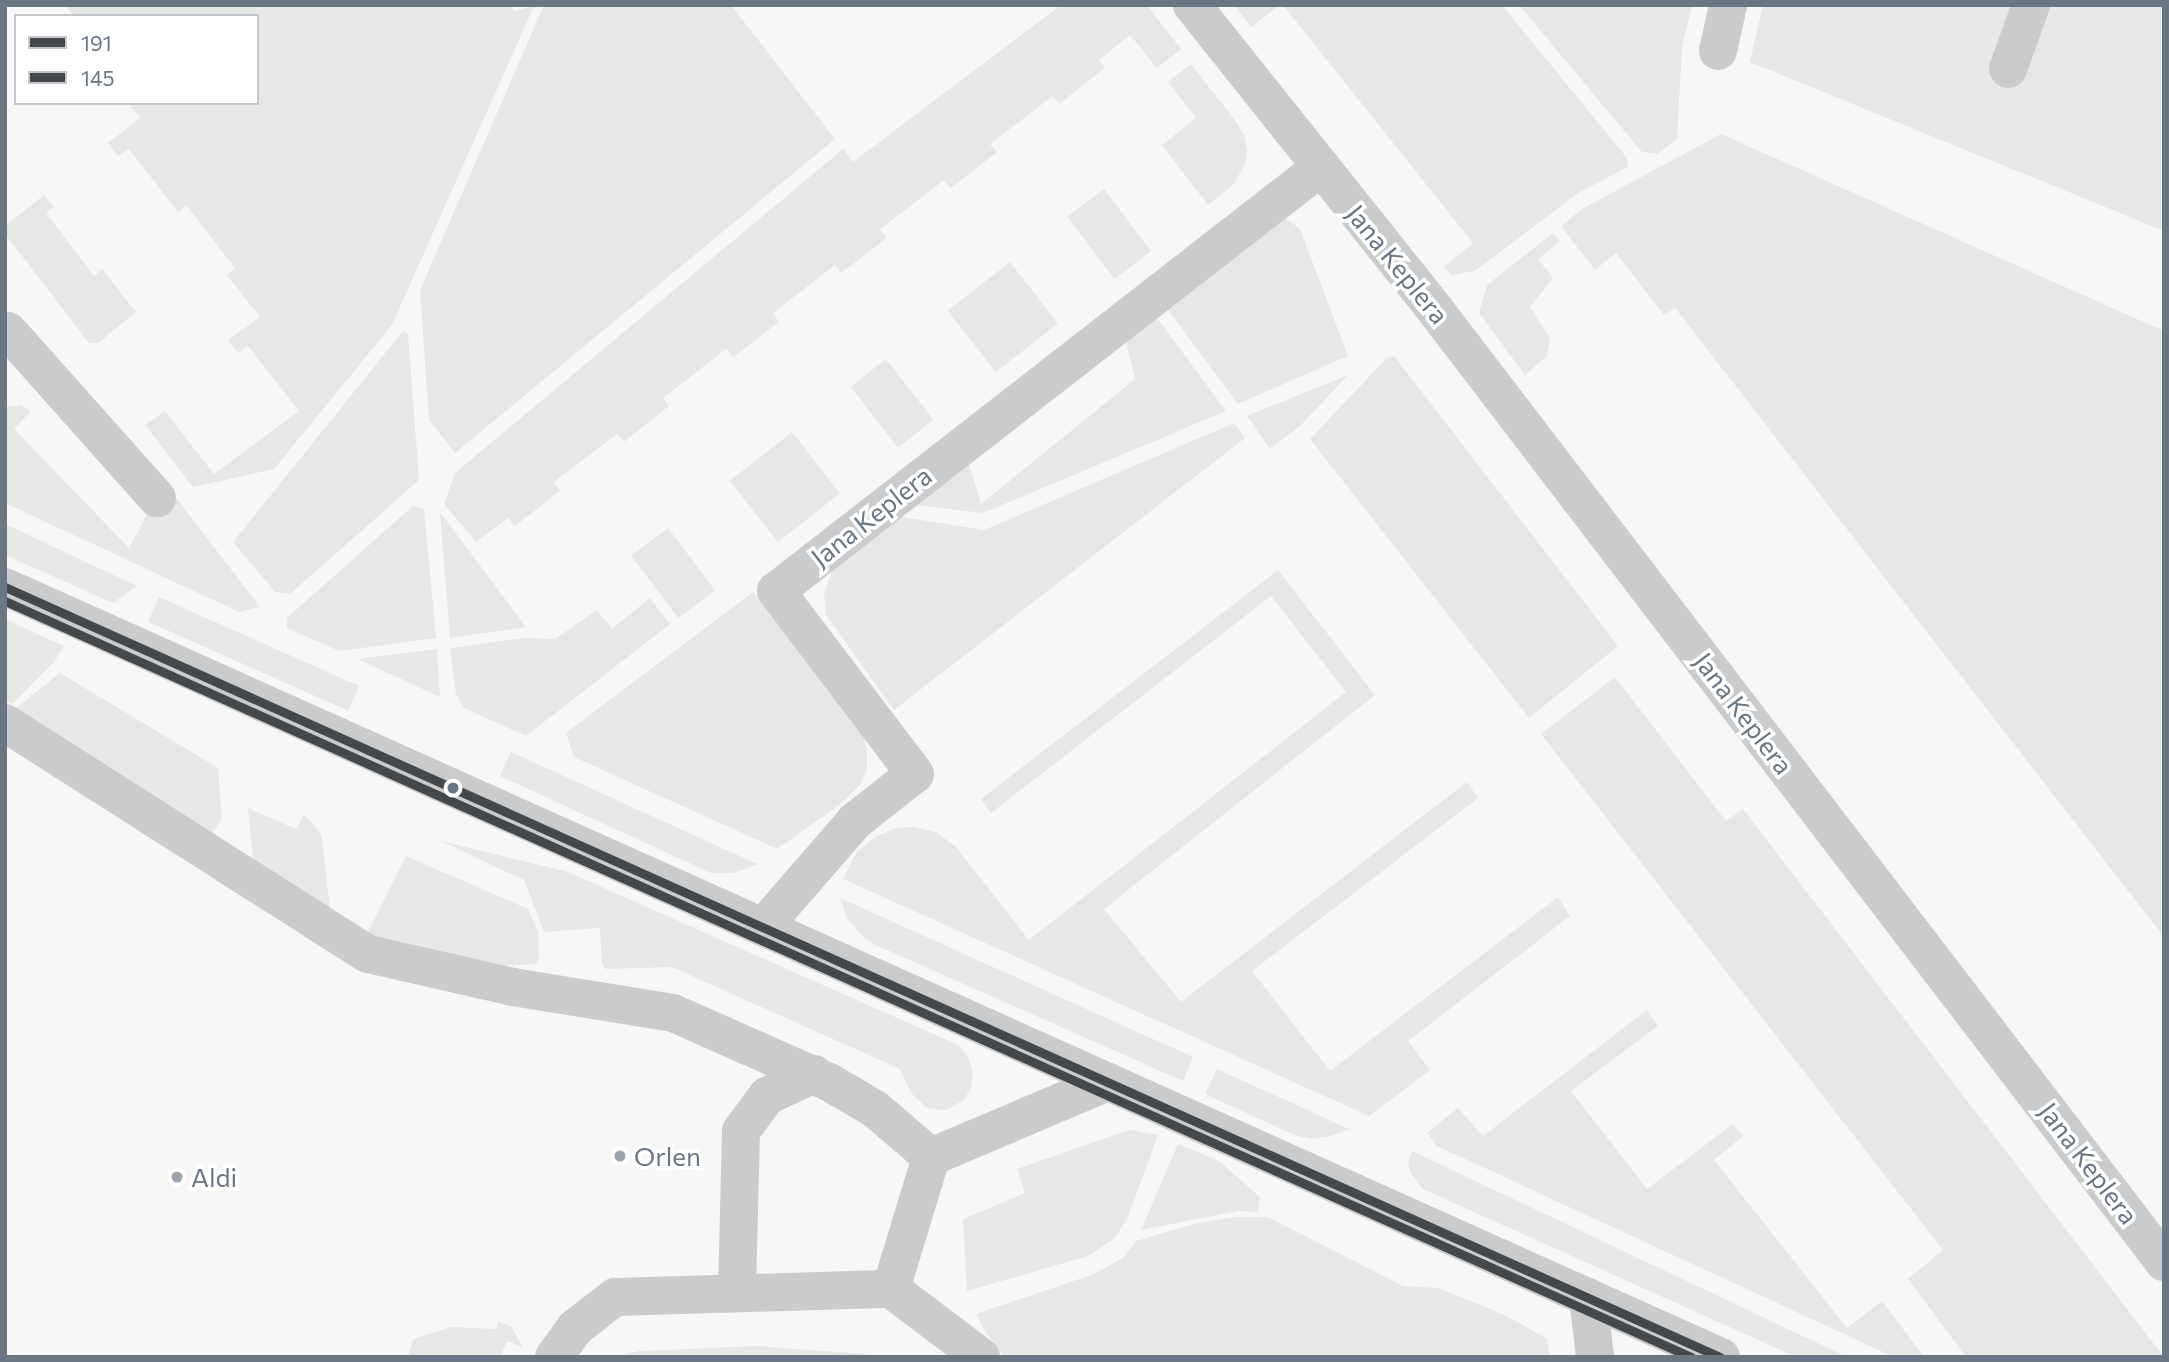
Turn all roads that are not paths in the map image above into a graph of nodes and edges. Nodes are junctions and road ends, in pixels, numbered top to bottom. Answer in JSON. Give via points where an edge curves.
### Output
{"nodes":[{"id":1,"x":1192,"y":5,"type":"edge"},
{"id":2,"x":1728,"y":5,"type":"edge"},
{"id":3,"x":2031,"y":5,"type":"edge"},
{"id":4,"x":1718,"y":51,"type":"dead end"},
{"id":5,"x":2008,"y":69,"type":"dead end"},
{"id":6,"x":1321,"y":167,"type":"junction"},
{"id":7,"x":6,"y":331,"type":"edge"},
{"id":8,"x":157,"y":498,"type":"dead end"},
{"id":9,"x":5,"y":587,"type":"edge"},
{"id":10,"x":5,"y":723,"type":"edge"},
{"id":11,"x":763,"y":927,"type":"junction"},
{"id":12,"x":814,"y":1074,"type":"junction"},
{"id":13,"x":1108,"y":1082,"type":"junction"},
{"id":14,"x":931,"y":1157,"type":"junction"},
{"id":15,"x":2164,"y":1262,"type":"edge"},
{"id":16,"x":891,"y":1289,"type":"junction"},
{"id":17,"x":737,"y":1293,"type":"junction"},
{"id":18,"x":1588,"y":1297,"type":"junction"},
{"id":19,"x":564,"y":1342,"type":"edge"},
{"id":20,"x":981,"y":1357,"type":"edge"},
{"id":21,"x":1595,"y":1357,"type":"edge"},
{"id":22,"x":1721,"y":1357,"type":"edge"}],
"edges":[{"from":1,"to":6,"type":"street","name":"Jana Keplera"},
{"from":2,"to":4,"type":"street"},
{"from":3,"to":5,"type":"street"},
{"from":6,"to":11,"type":"street","name":"Jana Keplera","via":[[776,591],[915,774],[855,821]]},
{"from":6,"to":15,"type":"street","name":"Jana Keplera"},
{"from":7,"to":8,"type":"street"},
{"from":9,"to":11,"type":"street"},
{"from":10,"to":12,"type":"street","via":[[368,954],[673,1013]]},
{"from":11,"to":13,"type":"street"},
{"from":12,"to":14,"type":"street","via":[[875,1110]]},
{"from":12,"to":17,"type":"street","via":[[767,1096],[741,1130]]},
{"from":13,"to":14,"type":"street"},
{"from":13,"to":18,"type":"street"},
{"from":14,"to":16,"type":"street"},
{"from":16,"to":17,"type":"street"},
{"from":16,"to":20,"type":"street"},
{"from":17,"to":19,"type":"street","via":[[615,1297]]},
{"from":18,"to":21,"type":"street"},
{"from":18,"to":22,"type":"street"}]}
